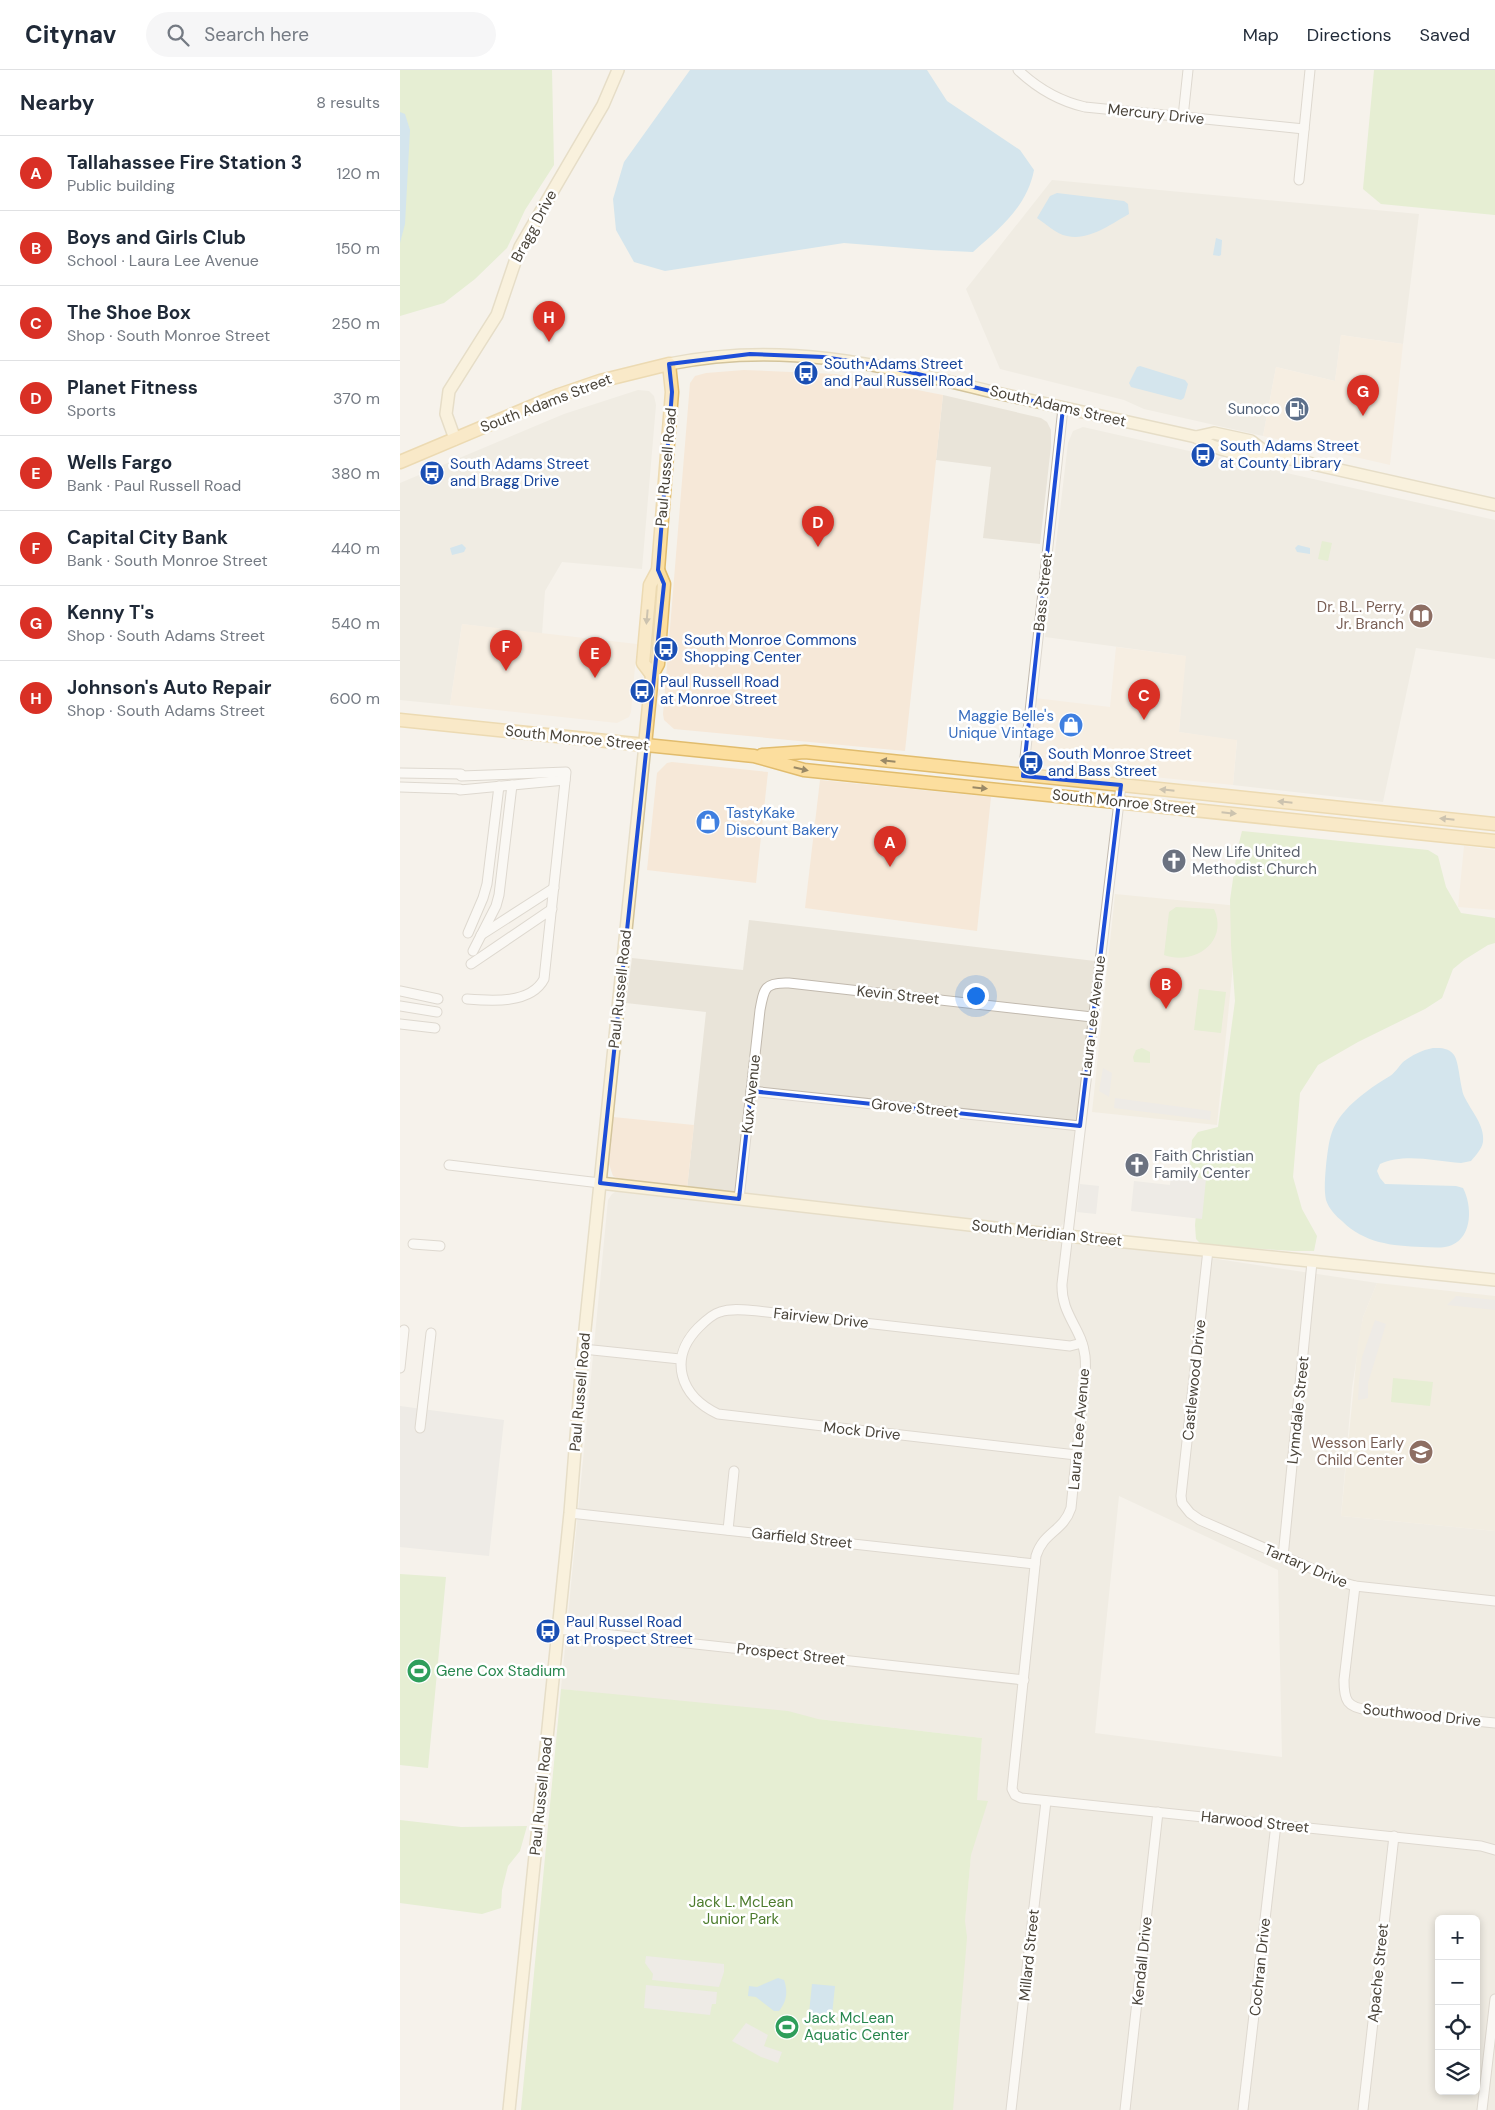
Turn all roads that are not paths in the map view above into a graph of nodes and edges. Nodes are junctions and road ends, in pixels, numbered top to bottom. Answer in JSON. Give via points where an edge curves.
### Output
{"nodes":[{"id":1,"x":618,"y":70,"type":"edge"},
{"id":2,"x":1018,"y":70,"type":"edge"},
{"id":3,"x":1188,"y":70,"type":"edge"},
{"id":4,"x":1310,"y":70,"type":"edge"},
{"id":5,"x":1183,"y":117,"type":"junction"},
{"id":6,"x":1304,"y":129,"type":"junction"},
{"id":7,"x":1299,"y":180,"type":"dead end"},
{"id":8,"x":669,"y":364,"type":"junction"},
{"id":9,"x":1063,"y":408,"type":"junction"},
{"id":10,"x":455,"y":439,"type":"junction"},
{"id":11,"x":400,"y":462,"type":"edge"},
{"id":12,"x":1495,"y":505,"type":"edge"},
{"id":13,"x":400,"y":720,"type":"edge"},
{"id":14,"x":645,"y":745,"type":"junction"},
{"id":15,"x":754,"y":756,"type":"junction"},
{"id":16,"x":849,"y":757,"type":"junction"},
{"id":17,"x":948,"y":768,"type":"junction"},
{"id":18,"x":831,"y":772,"type":"junction"},
{"id":19,"x":400,"y":773,"type":"edge"},
{"id":20,"x":1023,"y":776,"type":"junction"},
{"id":21,"x":565,"y":780,"type":"junction"},
{"id":22,"x":946,"y":784,"type":"junction"},
{"id":23,"x":512,"y":785,"type":"junction"},
{"id":24,"x":499,"y":786,"type":"junction"},
{"id":25,"x":1121,"y":786,"type":"junction"},
{"id":26,"x":400,"y":787,"type":"edge"},
{"id":27,"x":1119,"y":802,"type":"junction"},
{"id":28,"x":1495,"y":824,"type":"edge"},
{"id":29,"x":1495,"y":841,"type":"edge"},
{"id":30,"x":554,"y":888,"type":"junction"},
{"id":31,"x":552,"y":909,"type":"junction"},
{"id":32,"x":468,"y":933,"type":"dead end"},
{"id":33,"x":480,"y":936,"type":"junction"},
{"id":34,"x":473,"y":951,"type":"dead end"},
{"id":35,"x":471,"y":964,"type":"dead end"},
{"id":36,"x":765,"y":990,"type":"joint"},
{"id":37,"x":400,"y":991,"type":"edge"},
{"id":38,"x":438,"y":999,"type":"dead end"},
{"id":39,"x":467,"y":999,"type":"dead end"},
{"id":40,"x":400,"y":1006,"type":"edge"},
{"id":41,"x":437,"y":1012,"type":"dead end"},
{"id":42,"x":1092,"y":1017,"type":"junction"},
{"id":43,"x":400,"y":1024,"type":"edge"},
{"id":44,"x":435,"y":1028,"type":"dead end"},
{"id":45,"x":751,"y":1091,"type":"junction"},
{"id":46,"x":1080,"y":1126,"type":"junction"},
{"id":47,"x":449,"y":1165,"type":"dead end"},
{"id":48,"x":600,"y":1183,"type":"junction"},
{"id":49,"x":739,"y":1199,"type":"junction"},
{"id":50,"x":1067,"y":1236,"type":"junction"},
{"id":51,"x":413,"y":1244,"type":"dead end"},
{"id":52,"x":440,"y":1246,"type":"dead end"},
{"id":53,"x":1208,"y":1250,"type":"junction"},
{"id":54,"x":1312,"y":1262,"type":"junction"},
{"id":55,"x":1495,"y":1280,"type":"edge"},
{"id":56,"x":404,"y":1330,"type":"dead end"},
{"id":57,"x":430,"y":1333,"type":"dead end"},
{"id":58,"x":1082,"y":1343,"type":"junction"},
{"id":59,"x":583,"y":1349,"type":"junction"},
{"id":60,"x":680,"y":1359,"type":"junction"},
{"id":61,"x":400,"y":1368,"type":"edge"},
{"id":62,"x":420,"y":1428,"type":"dead end"},
{"id":63,"x":1076,"y":1455,"type":"junction"},
{"id":64,"x":734,"y":1471,"type":"dead end"},
{"id":65,"x":1187,"y":1509,"type":"joint"},
{"id":66,"x":570,"y":1514,"type":"junction"},
{"id":67,"x":728,"y":1530,"type":"junction"},
{"id":68,"x":1283,"y":1557,"type":"junction"},
{"id":69,"x":1035,"y":1564,"type":"junction"},
{"id":70,"x":1355,"y":1586,"type":"junction"},
{"id":71,"x":1495,"y":1601,"type":"edge"},
{"id":72,"x":558,"y":1629,"type":"junction"},
{"id":73,"x":1024,"y":1680,"type":"junction"},
{"id":74,"x":1495,"y":1723,"type":"edge"},
{"id":75,"x":1014,"y":1795,"type":"joint"},
{"id":76,"x":1046,"y":1801,"type":"junction"},
{"id":77,"x":1158,"y":1812,"type":"junction"},
{"id":78,"x":1276,"y":1824,"type":"junction"},
{"id":79,"x":1394,"y":1836,"type":"junction"},
{"id":80,"x":1495,"y":1850,"type":"edge"},
{"id":81,"x":1495,"y":1999,"type":"edge"},
{"id":82,"x":509,"y":2110,"type":"edge"},
{"id":83,"x":1011,"y":2110,"type":"edge"},
{"id":84,"x":1125,"y":2110,"type":"edge"},
{"id":85,"x":1244,"y":2110,"type":"edge"},
{"id":86,"x":1363,"y":2110,"type":"edge"},
{"id":87,"x":1482,"y":2110,"type":"edge"}],
"edges":[{"from":1,"to":10,"type":"street","name":"Bragg Drive","via":[[603,105],[520,247],[498,315],[449,391],[446,414]]},
{"from":2,"to":5,"type":"street","name":"Mercury Drive","via":[[1042,90],[1071,104]]},
{"from":3,"to":5,"type":"street"},
{"from":4,"to":6,"type":"street"},
{"from":5,"to":6,"type":"street","name":"Mercury Drive"},
{"from":6,"to":7,"type":"street"},
{"from":8,"to":9,"type":"street","name":"South Adams Street","via":[[750,354],[823,357],[888,367]]},
{"from":8,"to":10,"type":"main road","name":"South Adams Street","via":[[600,380]]},
{"from":8,"to":14,"type":"main road","name":"Paul Russell Road","via":[[672,392],[658,570],[664,584],[658,664],[652,675]]},
{"from":9,"to":12,"type":"street","name":"South Adams Street","via":[[1196,437],[1211,447],[1248,455],[1268,454]]},
{"from":9,"to":20,"type":"street","name":"Bass Street"},
{"from":10,"to":11,"type":"main road","name":"South Adams Street"},
{"from":13,"to":14,"type":"main road","name":"South Monroe Street"},
{"from":14,"to":15,"type":"main road","name":"South Monroe Street"},
{"from":14,"to":48,"type":"street","name":"Paul Russell Road"},
{"from":15,"to":16,"type":"main road","name":"South Monroe Street","via":[[798,752]]},
{"from":15,"to":18,"type":"main road","name":"South Monroe Street","one_way":true,"via":[[804,770]]},
{"from":17,"to":16,"type":"main road","name":"South Monroe Street","one_way":true},
{"from":16,"to":18,"type":"main road","via":[[835,764]]},
{"from":17,"to":20,"type":"main road","name":"South Monroe Street"},
{"from":17,"to":22,"type":"main road"},
{"from":18,"to":22,"type":"main road","name":"South Monroe Street"},
{"from":19,"to":21,"type":"street","via":[[566,772]]},
{"from":20,"to":25,"type":"main road","name":"South Monroe Street"},
{"from":21,"to":23,"type":"street"},
{"from":21,"to":30,"type":"street"},
{"from":22,"to":27,"type":"main road","name":"South Monroe Street","one_way":true},
{"from":23,"to":24,"type":"street"},
{"from":23,"to":33,"type":"street","via":[[499,895]]},
{"from":24,"to":26,"type":"street","via":[[460,790]]},
{"from":24,"to":32,"type":"street","via":[[487,884]]},
{"from":25,"to":27,"type":"street","name":"Laura Lee Avenue"},
{"from":28,"to":25,"type":"main road","name":"South Monroe Street","one_way":true},
{"from":27,"to":29,"type":"main road","name":"South Monroe Street","one_way":true},
{"from":27,"to":42,"type":"street","name":"Laura Lee Avenue"},
{"from":30,"to":31,"type":"street"},
{"from":30,"to":33,"type":"street"},
{"from":31,"to":35,"type":"street"},
{"from":31,"to":39,"type":"street","via":[[547,966],[544,979],[536,990],[496,1000]]},
{"from":33,"to":34,"type":"street"},
{"from":36,"to":42,"type":"street","name":"Kevin Street","via":[[770,984],[789,983]]},
{"from":36,"to":45,"type":"street","name":"Kux Avenue"},
{"from":37,"to":38,"type":"street"},
{"from":40,"to":41,"type":"street"},
{"from":42,"to":46,"type":"street","name":"Laura Lee Avenue"},
{"from":43,"to":44,"type":"street"},
{"from":45,"to":46,"type":"street","name":"Grove Street"},
{"from":45,"to":49,"type":"street","name":"Kux Avenue"},
{"from":46,"to":50,"type":"street","name":"Laura Lee Avenue"},
{"from":47,"to":48,"type":"street"},
{"from":48,"to":49,"type":"street","name":"South Meridian Street"},
{"from":48,"to":59,"type":"street","name":"Paul Russell Road"},
{"from":49,"to":50,"type":"street","name":"South Meridian Street"},
{"from":50,"to":53,"type":"street","name":"South Meridian Street"},
{"from":50,"to":58,"type":"street","name":"Laura Lee Avenue","via":[[1062,1296]]},
{"from":51,"to":52,"type":"street"},
{"from":53,"to":54,"type":"street","name":"South Meridian Street"},
{"from":53,"to":65,"type":"street","name":"Castlewood Drive","via":[[1181,1496]]},
{"from":54,"to":55,"type":"street","name":"South Meridian Street"},
{"from":54,"to":68,"type":"street","name":"Lynndale Street"},
{"from":56,"to":61,"type":"street"},
{"from":57,"to":62,"type":"street"},
{"from":58,"to":60,"type":"street","name":"Fairview Drive","via":[[1070,1346],[730,1310],[718,1312],[700,1326]]},
{"from":58,"to":63,"type":"street","name":"Laura Lee Avenue","via":[[1085,1369]]},
{"from":59,"to":60,"type":"street"},
{"from":59,"to":66,"type":"street","name":"Paul Russell Road"},
{"from":60,"to":63,"type":"street","name":"Mock Drive","via":[[684,1383],[691,1396],[718,1414]]},
{"from":63,"to":69,"type":"street","name":"Laura Lee Avenue","via":[[1068,1517],[1061,1527],[1043,1540]]},
{"from":64,"to":67,"type":"street"},
{"from":65,"to":68,"type":"street","name":"Tartary Drive","via":[[1200,1520]]},
{"from":66,"to":67,"type":"street","name":"Garfield Street"},
{"from":66,"to":72,"type":"street","name":"Paul Russell Road"},
{"from":67,"to":69,"type":"street","name":"Garfield Street"},
{"from":68,"to":70,"type":"street","name":"Tartary Drive"},
{"from":69,"to":73,"type":"street","name":"Laura Lee Avenue"},
{"from":70,"to":71,"type":"street","name":"Tartary Drive"},
{"from":70,"to":74,"type":"street","name":"Southwood Drive","via":[[1344,1680],[1344,1694],[1350,1704],[1363,1709]]},
{"from":72,"to":73,"type":"street","name":"Prospect Street"},
{"from":72,"to":82,"type":"street","name":"Paul Russell Road"},
{"from":73,"to":75,"type":"street","name":"Laura Lee Avenue","via":[[1012,1789]]},
{"from":75,"to":76,"type":"street","name":"Harwood Street"},
{"from":76,"to":77,"type":"street","name":"Harwood Street"},
{"from":76,"to":83,"type":"street","name":"Millard Street"},
{"from":77,"to":78,"type":"street","name":"Harwood Street"},
{"from":77,"to":84,"type":"street","name":"Kendall Drive"},
{"from":78,"to":79,"type":"street","name":"Harwood Street"},
{"from":78,"to":85,"type":"street","name":"Cochran Drive"},
{"from":79,"to":80,"type":"street","name":"Harwood Street"},
{"from":79,"to":86,"type":"street","name":"Apache Street"},
{"from":81,"to":87,"type":"street"}]}
